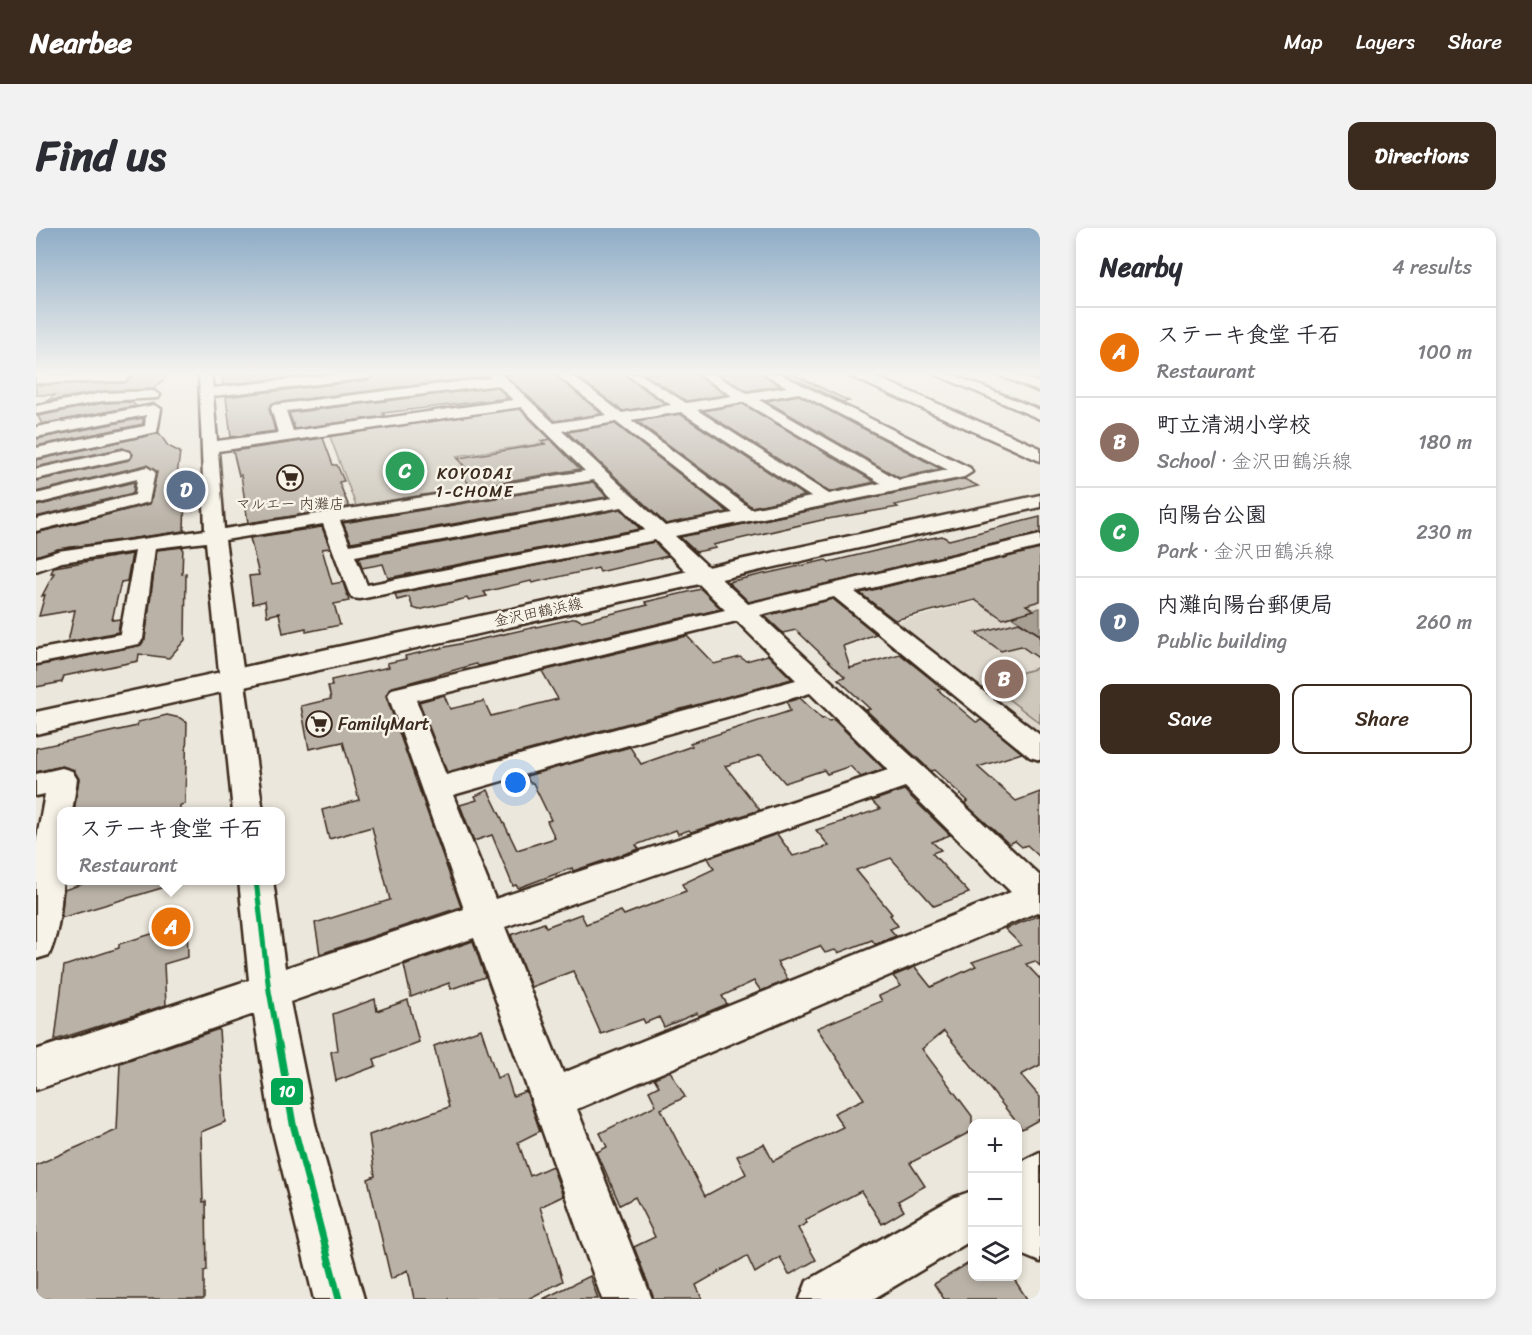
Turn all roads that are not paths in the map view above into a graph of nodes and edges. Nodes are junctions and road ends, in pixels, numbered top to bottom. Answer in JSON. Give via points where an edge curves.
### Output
{"nodes":[{"id":1,"x":77,"y":424,"type":"edge"},
{"id":2,"x":153,"y":424,"type":"edge"},
{"id":3,"x":209,"y":424,"type":"edge"},
{"id":4,"x":283,"y":424,"type":"edge"},
{"id":5,"x":373,"y":424,"type":"edge"},
{"id":6,"x":546,"y":424,"type":"edge"},
{"id":7,"x":575,"y":424,"type":"edge"},
{"id":8,"x":628,"y":424,"type":"edge"},
{"id":9,"x":709,"y":424,"type":"edge"},
{"id":10,"x":790,"y":424,"type":"edge"},
{"id":11,"x":870,"y":424,"type":"edge"},
{"id":12,"x":970,"y":424,"type":"edge"},
{"id":13,"x":550,"y":428,"type":"junction"},
{"id":14,"x":152,"y":429,"type":"junction"},
{"id":15,"x":36,"y":432,"type":"edge"},
{"id":16,"x":287,"y":436,"type":"junction"},
{"id":17,"x":210,"y":447,"type":"junction"},
{"id":18,"x":36,"y":453,"type":"edge"},
{"id":19,"x":1040,"y":455,"type":"edge"},
{"id":20,"x":145,"y":458,"type":"junction"},
{"id":21,"x":36,"y":474,"type":"edge"},
{"id":22,"x":598,"y":474,"type":"junction"},
{"id":23,"x":896,"y":485,"type":"junction"},
{"id":24,"x":1040,"y":489,"type":"edge"},
{"id":25,"x":36,"y":498,"type":"edge"},
{"id":26,"x":827,"y":500,"type":"junction"},
{"id":27,"x":626,"y":501,"type":"junction"},
{"id":28,"x":1040,"y":501,"type":"edge"},
{"id":29,"x":747,"y":515,"type":"junction"},
{"id":30,"x":329,"y":517,"type":"junction"},
{"id":31,"x":36,"y":525,"type":"edge"},
{"id":32,"x":660,"y":533,"type":"junction"},
{"id":33,"x":215,"y":536,"type":"junction"},
{"id":34,"x":1040,"y":541,"type":"edge"},
{"id":35,"x":145,"y":547,"type":"junction"},
{"id":36,"x":344,"y":552,"type":"junction"},
{"id":37,"x":42,"y":564,"type":"edge"},
{"id":38,"x":699,"y":570,"type":"junction"},
{"id":39,"x":36,"y":587,"type":"edge"},
{"id":40,"x":837,"y":589,"type":"junction"},
{"id":41,"x":741,"y":613,"type":"junction"},
{"id":42,"x":36,"y":657,"type":"edge"},
{"id":43,"x":232,"y":672,"type":"junction"},
{"id":44,"x":814,"y":683,"type":"junction"},
{"id":45,"x":36,"y":707,"type":"edge"},
{"id":46,"x":36,"y":723,"type":"edge"},
{"id":47,"x":1040,"y":750,"type":"edge"},
{"id":48,"x":911,"y":774,"type":"junction"},
{"id":49,"x":36,"y":785,"type":"edge"},
{"id":50,"x":436,"y":789,"type":"junction"},
{"id":51,"x":58,"y":807,"type":"edge"},
{"id":52,"x":247,"y":807,"type":"edge"},
{"id":53,"x":57,"y":811,"type":"edge"},
{"id":54,"x":257,"y":885,"type":"edge"},
{"id":55,"x":1039,"y":897,"type":"edge"},
{"id":56,"x":485,"y":916,"type":"junction"},
{"id":57,"x":36,"y":943,"type":"edge"},
{"id":58,"x":269,"y":991,"type":"junction"},
{"id":59,"x":36,"y":1070,"type":"edge"},
{"id":60,"x":552,"y":1099,"type":"junction"},
{"id":61,"x":1040,"y":1175,"type":"edge"},
{"id":62,"x":1022,"y":1185,"type":"edge"},
{"id":63,"x":1022,"y":1215,"type":"edge"},
{"id":64,"x":968,"y":1216,"type":"edge"},
{"id":65,"x":1040,"y":1238,"type":"edge"},
{"id":66,"x":339,"y":1299,"type":"edge"},
{"id":67,"x":627,"y":1299,"type":"edge"},
{"id":68,"x":825,"y":1299,"type":"edge"}],
"edges":[{"from":1,"to":15,"type":"street"},
{"from":2,"to":14,"type":"street"},
{"from":3,"to":17,"type":"street"},
{"from":4,"to":16,"type":"street"},
{"from":5,"to":16,"type":"street"},
{"from":6,"to":13,"type":"street"},
{"from":7,"to":13,"type":"street"},
{"from":8,"to":29,"type":"street"},
{"from":9,"to":26,"type":"street"},
{"from":10,"to":23,"type":"street"},
{"from":11,"to":23,"type":"street","via":[[964,472]]},
{"from":12,"to":19,"type":"main road"},
{"from":13,"to":22,"type":"street"},
{"from":14,"to":18,"type":"street"},
{"from":14,"to":20,"type":"street"},
{"from":16,"to":17,"type":"street"},
{"from":17,"to":33,"type":"street"},
{"from":20,"to":21,"type":"street"},
{"from":20,"to":25,"type":"street"},
{"from":20,"to":31,"type":"street","via":[[143,498]]},
{"from":22,"to":27,"type":"street"},
{"from":22,"to":30,"type":"street"},
{"from":23,"to":26,"type":"street"},
{"from":24,"to":38,"type":"main road","name":"金沢田鶴浜線"},
{"from":26,"to":29,"type":"street"},
{"from":27,"to":32,"type":"street"},
{"from":27,"to":36,"type":"street"},
{"from":28,"to":38,"type":"main road","name":"金沢田鶴浜線"},
{"from":29,"to":32,"type":"street"},
{"from":30,"to":33,"type":"street"},
{"from":30,"to":36,"type":"street"},
{"from":32,"to":36,"type":"street","via":[[360,593]]},
{"from":32,"to":38,"type":"street"},
{"from":33,"to":35,"type":"street","via":[[195,543]]},
{"from":33,"to":43,"type":"street"},
{"from":34,"to":40,"type":"street"},
{"from":35,"to":37,"type":"street"},
{"from":35,"to":42,"type":"street","via":[[130,639]]},
{"from":37,"to":39,"type":"street"},
{"from":38,"to":41,"type":"street"},
{"from":38,"to":43,"type":"main road","name":"金沢田鶴浜線"},
{"from":40,"to":41,"type":"street"},
{"from":40,"to":47,"type":"street"},
{"from":41,"to":44,"type":"street"},
{"from":41,"to":50,"type":"street","via":[[401,695]]},
{"from":43,"to":45,"type":"main road","name":"金沢田鶴浜線"},
{"from":43,"to":46,"type":"main road","name":"金沢田鶴浜線"},
{"from":43,"to":52,"type":"street"},
{"from":44,"to":48,"type":"street"},
{"from":44,"to":50,"type":"street"},
{"from":48,"to":55,"type":"street"},
{"from":48,"to":56,"type":"street"},
{"from":49,"to":51,"type":"street","via":[[62,779]]},
{"from":50,"to":56,"type":"street"},
{"from":53,"to":57,"type":"street"},
{"from":54,"to":58,"type":"street"},
{"from":55,"to":60,"type":"street"},
{"from":56,"to":58,"type":"street"},
{"from":56,"to":60,"type":"street"},
{"from":58,"to":59,"type":"street"},
{"from":58,"to":66,"type":"street","via":[[294,1124]]},
{"from":60,"to":67,"type":"street"},
{"from":61,"to":62,"type":"street"},
{"from":63,"to":65,"type":"street"},
{"from":64,"to":68,"type":"street"}]}
